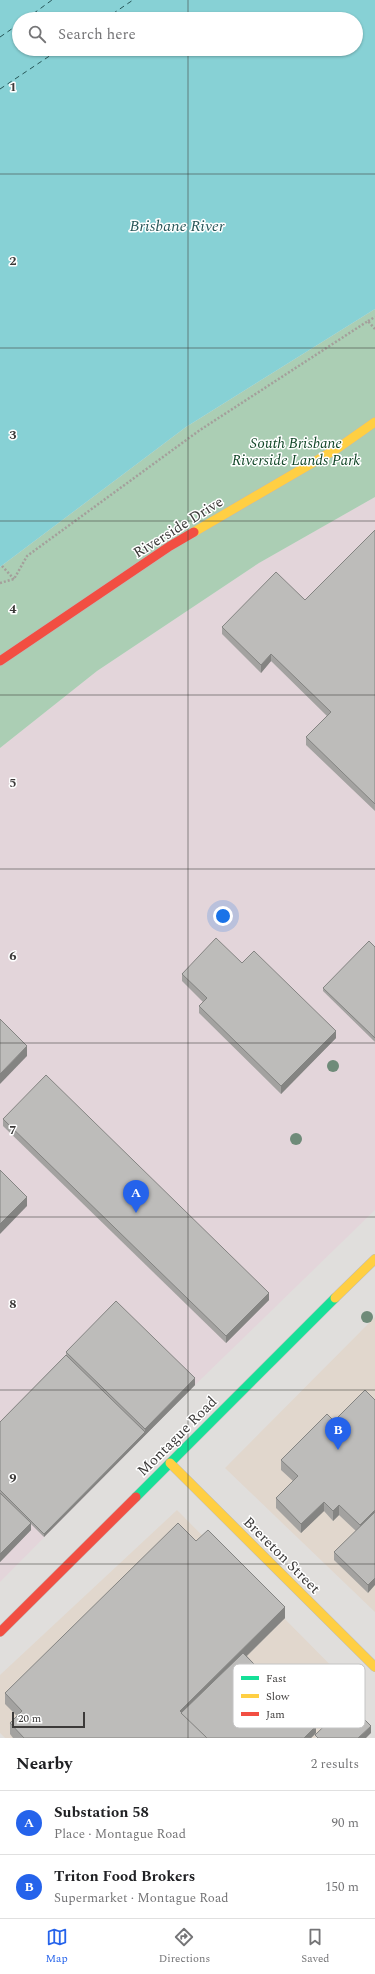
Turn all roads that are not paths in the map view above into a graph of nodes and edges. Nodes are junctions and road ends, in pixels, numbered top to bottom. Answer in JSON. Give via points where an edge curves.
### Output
{"nodes":[{"id":1,"x":375,"y":422,"type":"edge"},
{"id":2,"x":0,"y":661,"type":"edge"},
{"id":3,"x":375,"y":1259,"type":"edge"},
{"id":4,"x":170,"y":1463,"type":"junction"},
{"id":5,"x":0,"y":1632,"type":"edge"},
{"id":6,"x":375,"y":1667,"type":"edge"}],
"edges":[{"from":1,"to":2,"type":"street","name":"Riverside Drive","via":[[338,448],[170,546]]},
{"from":3,"to":4,"type":"street","name":"Montague Road"},
{"from":4,"to":5,"type":"street","name":"Montague Road"},
{"from":4,"to":6,"type":"street","name":"Brereton Street"}]}
